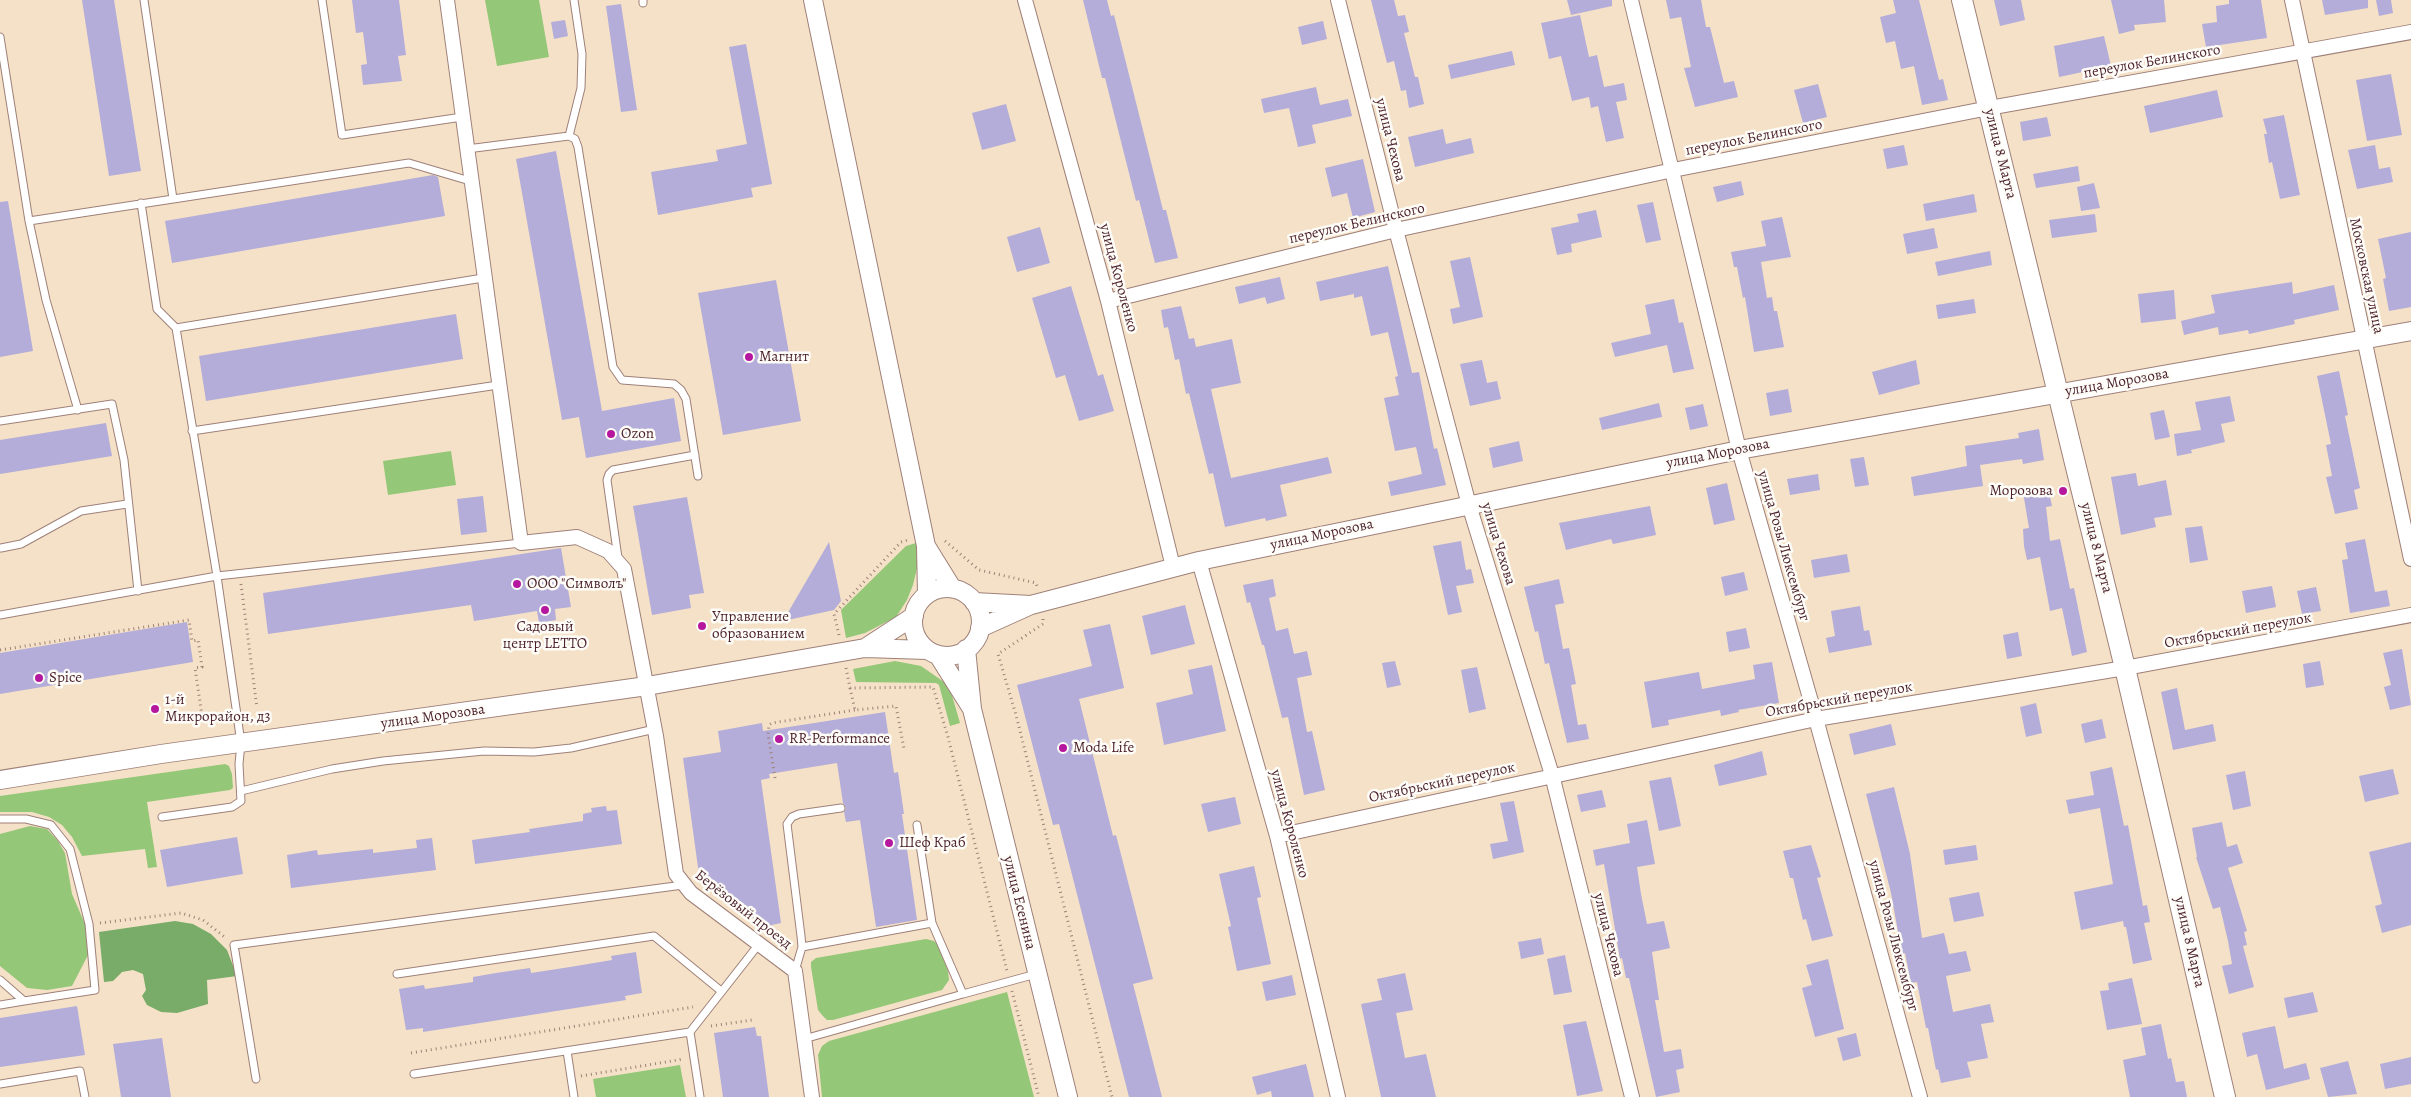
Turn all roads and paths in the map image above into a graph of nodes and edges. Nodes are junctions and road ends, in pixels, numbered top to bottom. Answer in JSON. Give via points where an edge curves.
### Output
{"nodes":[{"id":1,"x":144,"y":0,"type":"edge"},
{"id":2,"x":322,"y":0,"type":"edge"},
{"id":3,"x":446,"y":0,"type":"edge"},
{"id":4,"x":574,"y":0,"type":"edge"},
{"id":5,"x":813,"y":0,"type":"edge"},
{"id":6,"x":1025,"y":0,"type":"edge"},
{"id":7,"x":1338,"y":0,"type":"edge"},
{"id":8,"x":1631,"y":0,"type":"edge"},
{"id":9,"x":1962,"y":0,"type":"edge"},
{"id":10,"x":2292,"y":0,"type":"edge"},
{"id":11,"x":2411,"y":32,"type":"edge"},
{"id":12,"x":0,"y":37,"type":"edge"},
{"id":13,"x":2304,"y":51,"type":"junction"},
{"id":14,"x":1989,"y":108,"type":"junction"},
{"id":15,"x":462,"y":117,"type":"junction"},
{"id":16,"x":569,"y":136,"type":"junction"},
{"id":17,"x":467,"y":149,"type":"junction"},
{"id":18,"x":1673,"y":170,"type":"junction"},
{"id":19,"x":470,"y":181,"type":"junction"},
{"id":20,"x":173,"y":199,"type":"junction"},
{"id":21,"x":141,"y":203,"type":"junction"},
{"id":22,"x":29,"y":221,"type":"junction"},
{"id":23,"x":1396,"y":230,"type":"junction"},
{"id":24,"x":483,"y":278,"type":"junction"},
{"id":25,"x":1108,"y":302,"type":"junction"},
{"id":26,"x":176,"y":328,"type":"junction"},
{"id":27,"x":2411,"y":331,"type":"edge"},
{"id":28,"x":2363,"y":340,"type":"junction"},
{"id":29,"x":498,"y":385,"type":"junction"},
{"id":30,"x":2058,"y":394,"type":"junction"},
{"id":31,"x":78,"y":410,"type":"junction"},
{"id":32,"x":0,"y":421,"type":"edge"},
{"id":33,"x":192,"y":431,"type":"junction"},
{"id":34,"x":1739,"y":450,"type":"junction"},
{"id":35,"x":695,"y":456,"type":"junction"},
{"id":36,"x":698,"y":476,"type":"dead end"},
{"id":37,"x":127,"y":504,"type":"junction"},
{"id":38,"x":1469,"y":505,"type":"junction"},
{"id":39,"x":521,"y":543,"type":"junction"},
{"id":40,"x":926,"y":546,"type":"junction"},
{"id":41,"x":1,"y":548,"type":"edge"},
{"id":42,"x":2411,"y":559,"type":"edge"},
{"id":43,"x":1199,"y":561,"type":"junction"},
{"id":44,"x":619,"y":564,"type":"junction"},
{"id":45,"x":1173,"y":567,"type":"junction"},
{"id":46,"x":239,"y":574,"type":"junction"},
{"id":47,"x":217,"y":576,"type":"junction"},
{"id":48,"x":952,"y":588,"type":"junction"},
{"id":49,"x":138,"y":591,"type":"junction"},
{"id":50,"x":928,"y":594,"type":"junction"},
{"id":51,"x":974,"y":602,"type":"junction"},
{"id":52,"x":1031,"y":605,"type":"junction"},
{"id":53,"x":2411,"y":615,"type":"edge"},
{"id":54,"x":0,"y":616,"type":"edge"},
{"id":55,"x":914,"y":616,"type":"junction"},
{"id":56,"x":980,"y":628,"type":"junction"},
{"id":57,"x":864,"y":648,"type":"junction"},
{"id":58,"x":966,"y":649,"type":"junction"},
{"id":59,"x":0,"y":650,"type":"edge"},
{"id":60,"x":933,"y":653,"type":"junction"},
{"id":61,"x":2126,"y":668,"type":"junction"},
{"id":62,"x":647,"y":686,"type":"junction"},
{"id":63,"x":850,"y":688,"type":"dead end"},
{"id":64,"x":257,"y":708,"type":"dead end"},
{"id":65,"x":972,"y":709,"type":"junction"},
{"id":66,"x":854,"y":710,"type":"junction"},
{"id":67,"x":202,"y":716,"type":"dead end"},
{"id":68,"x":1816,"y":719,"type":"junction"},
{"id":69,"x":654,"y":730,"type":"junction"},
{"id":70,"x":241,"y":743,"type":"junction"},
{"id":71,"x":904,"y":749,"type":"dead end"},
{"id":72,"x":1552,"y":775,"type":"junction"},
{"id":73,"x":775,"y":778,"type":"dead end"},
{"id":74,"x":0,"y":780,"type":"edge"},
{"id":75,"x":241,"y":791,"type":"junction"},
{"id":76,"x":841,"y":808,"type":"dead end"},
{"id":77,"x":162,"y":817,"type":"dead end"},
{"id":78,"x":0,"y":820,"type":"edge"},
{"id":79,"x":917,"y":825,"type":"dead end"},
{"id":80,"x":1277,"y":836,"type":"junction"},
{"id":81,"x":683,"y":885,"type":"junction"},
{"id":82,"x":90,"y":924,"type":"junction"},
{"id":83,"x":932,"y":924,"type":"junction"},
{"id":84,"x":759,"y":944,"type":"junction"},
{"id":85,"x":234,"y":945,"type":"junction"},
{"id":86,"x":802,"y":948,"type":"junction"},
{"id":87,"x":795,"y":971,"type":"junction"},
{"id":88,"x":397,"y":974,"type":"dead end"},
{"id":89,"x":1037,"y":974,"type":"junction"},
{"id":90,"x":0,"y":980,"type":"edge"},
{"id":91,"x":721,"y":991,"type":"junction"},
{"id":92,"x":963,"y":994,"type":"junction"},
{"id":93,"x":24,"y":1000,"type":"junction"},
{"id":94,"x":0,"y":1004,"type":"edge"},
{"id":95,"x":711,"y":1004,"type":"junction"},
{"id":96,"x":752,"y":1020,"type":"dead end"},
{"id":97,"x":707,"y":1028,"type":"dead end"},
{"id":98,"x":690,"y":1032,"type":"junction"},
{"id":99,"x":804,"y":1039,"type":"junction"},
{"id":100,"x":567,"y":1051,"type":"junction"},
{"id":101,"x":411,"y":1053,"type":"dead end"},
{"id":102,"x":694,"y":1058,"type":"junction"},
{"id":103,"x":414,"y":1074,"type":"dead end"},
{"id":104,"x":572,"y":1077,"type":"junction"},
{"id":105,"x":256,"y":1079,"type":"dead end"},
{"id":106,"x":0,"y":1084,"type":"edge"},
{"id":107,"x":84,"y":1097,"type":"edge"},
{"id":108,"x":574,"y":1097,"type":"edge"},
{"id":109,"x":700,"y":1097,"type":"edge"},
{"id":110,"x":812,"y":1097,"type":"edge"},
{"id":111,"x":1068,"y":1097,"type":"edge"},
{"id":112,"x":1338,"y":1097,"type":"edge"},
{"id":113,"x":1632,"y":1097,"type":"edge"},
{"id":114,"x":1920,"y":1097,"type":"edge"},
{"id":115,"x":2225,"y":1097,"type":"edge"}],
"edges":[{"from":1,"to":20,"type":"lane"},
{"from":2,"to":15,"type":"lane","via":[[342,135]]},
{"from":3,"to":15,"type":"street"},
{"from":4,"to":16,"type":"lane","via":[[582,54],[581,88]]},
{"from":5,"to":40,"type":"street"},
{"from":6,"to":25,"type":"street","name":"улица Короленко"},
{"from":7,"to":23,"type":"street","name":"улица Чехова"},
{"from":8,"to":18,"type":"street","name":"улица Розы Люксембург"},
{"from":9,"to":14,"type":"main road","name":"улица 8 Марта"},
{"from":10,"to":13,"type":"street","name":"Московская улица"},
{"from":11,"to":13,"type":"street","name":"переулок Белинского"},
{"from":12,"to":22,"type":"lane"},
{"from":13,"to":14,"type":"street","name":"переулок Белинского"},
{"from":13,"to":28,"type":"street","name":"Московская улица"},
{"from":14,"to":18,"type":"street","name":"переулок Белинского"},
{"from":14,"to":30,"type":"main road","name":"улица 8 Марта"},
{"from":15,"to":17,"type":"street"},
{"from":16,"to":17,"type":"lane"},
{"from":16,"to":35,"type":"lane","via":[[578,147],[613,367],[622,380],[674,384],[681,390],[686,399]]},
{"from":17,"to":19,"type":"street"},
{"from":18,"to":23,"type":"street","name":"переулок Белинского"},
{"from":18,"to":34,"type":"street","name":"улица Розы Люксембург"},
{"from":19,"to":20,"type":"lane","via":[[409,163]]},
{"from":19,"to":24,"type":"street"},
{"from":20,"to":21,"type":"lane"},
{"from":21,"to":22,"type":"lane"},
{"from":21,"to":26,"type":"lane","via":[[157,309]]},
{"from":22,"to":31,"type":"lane","via":[[46,300]]},
{"from":23,"to":25,"type":"street","name":"переулок Белинского"},
{"from":23,"to":38,"type":"street","name":"улица Чехова"},
{"from":24,"to":26,"type":"lane"},
{"from":24,"to":29,"type":"street"},
{"from":25,"to":45,"type":"street","name":"улица Короленко"},
{"from":26,"to":33,"type":"lane"},
{"from":27,"to":28,"type":"street","name":"улица Морозова"},
{"from":28,"to":30,"type":"street","name":"улица Морозова"},
{"from":28,"to":42,"type":"street","name":"Московская улица"},
{"from":29,"to":33,"type":"lane"},
{"from":29,"to":39,"type":"street"},
{"from":30,"to":34,"type":"street","name":"улица Морозова"},
{"from":30,"to":61,"type":"main road","name":"улица 8 Марта"},
{"from":31,"to":32,"type":"lane"},
{"from":31,"to":37,"type":"lane","via":[[112,404],[124,460]]},
{"from":33,"to":47,"type":"lane"},
{"from":34,"to":38,"type":"street","name":"улица Морозова"},
{"from":34,"to":68,"type":"street","name":"улица Розы Люксембург"},
{"from":35,"to":36,"type":"lane"},
{"from":35,"to":44,"type":"lane","via":[[613,470],[609,474],[607,480]]},
{"from":37,"to":41,"type":"lane","via":[[81,511],[21,544]]},
{"from":37,"to":49,"type":"lane"},
{"from":38,"to":43,"type":"street","name":"улица Морозова"},
{"from":38,"to":72,"type":"street","name":"улица Чехова"},
{"from":39,"to":44,"type":"street","via":[[577,537],[608,551]]},
{"from":39,"to":46,"type":"lane"},
{"from":40,"to":48,"type":"street"},
{"from":40,"to":50,"type":"street"},
{"from":43,"to":45,"type":"street","name":"улица Морозова"},
{"from":43,"to":80,"type":"street","name":"улица Короленко"},
{"from":44,"to":62,"type":"street","name":"Берёзовый проезд","via":[[624,569]]},
{"from":45,"to":52,"type":"street","name":"улица Морозова"},
{"from":46,"to":47,"type":"lane"},
{"from":46,"to":64,"type":"path"},
{"from":47,"to":49,"type":"lane"},
{"from":47,"to":70,"type":"lane"},
{"from":48,"to":50,"type":"street"},
{"from":48,"to":51,"type":"street","via":[[965,593]]},
{"from":49,"to":54,"type":"lane"},
{"from":50,"to":55,"type":"street","via":[[918,604]]},
{"from":51,"to":52,"type":"street"},
{"from":51,"to":56,"type":"street","via":[[980,614]]},
{"from":52,"to":56,"type":"street"},
{"from":53,"to":61,"type":"street","name":"Октябрьский переулок"},
{"from":55,"to":57,"type":"street"},
{"from":55,"to":60,"type":"street","via":[[918,642]]},
{"from":56,"to":58,"type":"street"},
{"from":57,"to":60,"type":"street"},
{"from":57,"to":62,"type":"street","name":"улица Морозова"},
{"from":58,"to":60,"type":"street","via":[[955,655]]},
{"from":58,"to":65,"type":"street"},
{"from":59,"to":67,"type":"path","via":[[189,620],[192,641],[198,640],[202,667],[195,668]]},
{"from":60,"to":65,"type":"street"},
{"from":61,"to":68,"type":"street","name":"Октябрьский переулок"},
{"from":61,"to":115,"type":"main road","name":"улица 8 Марта"},
{"from":62,"to":69,"type":"street","name":"Берёзовый проезд"},
{"from":62,"to":70,"type":"street","name":"улица Морозова"},
{"from":63,"to":66,"type":"path"},
{"from":65,"to":89,"type":"street","name":"улица Есенина"},
{"from":66,"to":71,"type":"path","via":[[896,706]]},
{"from":66,"to":73,"type":"path","via":[[769,725]]},
{"from":68,"to":72,"type":"street","name":"Октябрьский переулок"},
{"from":68,"to":114,"type":"street","name":"улица Розы Люксембург"},
{"from":69,"to":75,"type":"lane","via":[[571,748],[534,752],[484,751],[383,761],[332,769]]},
{"from":69,"to":81,"type":"street","name":"Берёзовый проезд","via":[[673,863]]},
{"from":70,"to":74,"type":"street","name":"улица Морозова"},
{"from":70,"to":75,"type":"lane"},
{"from":72,"to":80,"type":"street","name":"Октябрьский переулок"},
{"from":72,"to":113,"type":"street","name":"улица Чехова"},
{"from":75,"to":77,"type":"lane","via":[[241,801],[232,807]]},
{"from":76,"to":86,"type":"lane","via":[[799,814],[787,824]]},
{"from":78,"to":82,"type":"lane","via":[[26,819],[51,825],[70,849]]},
{"from":79,"to":83,"type":"lane"},
{"from":80,"to":112,"type":"street","name":"улица Короленко"},
{"from":81,"to":84,"type":"street","name":"Берёзовый проезд"},
{"from":81,"to":85,"type":"lane"},
{"from":82,"to":85,"type":"path","via":[[181,913],[203,920]]},
{"from":82,"to":93,"type":"lane","via":[[95,990]]},
{"from":83,"to":86,"type":"lane"},
{"from":83,"to":92,"type":"lane"},
{"from":84,"to":87,"type":"street","name":"Берёзовый проезд"},
{"from":84,"to":91,"type":"lane"},
{"from":85,"to":105,"type":"lane"},
{"from":86,"to":87,"type":"lane"},
{"from":87,"to":99,"type":"street","name":"Берёзовый проезд"},
{"from":88,"to":91,"type":"lane","via":[[654,936]]},
{"from":89,"to":92,"type":"lane"},
{"from":89,"to":111,"type":"street","name":"улица Есенина"},
{"from":90,"to":93,"type":"lane"},
{"from":91,"to":95,"type":"lane"},
{"from":92,"to":99,"type":"lane"},
{"from":93,"to":94,"type":"lane"},
{"from":95,"to":98,"type":"lane"},
{"from":95,"to":101,"type":"path"},
{"from":96,"to":97,"type":"path","via":[[715,1024]]},
{"from":98,"to":100,"type":"lane"},
{"from":98,"to":102,"type":"lane"},
{"from":99,"to":110,"type":"street","name":"Берёзовый проезд"},
{"from":100,"to":103,"type":"lane"},
{"from":100,"to":104,"type":"lane"},
{"from":102,"to":104,"type":"path"},
{"from":102,"to":109,"type":"lane"},
{"from":104,"to":108,"type":"lane"},
{"from":106,"to":107,"type":"lane","via":[[80,1071]]}]}
